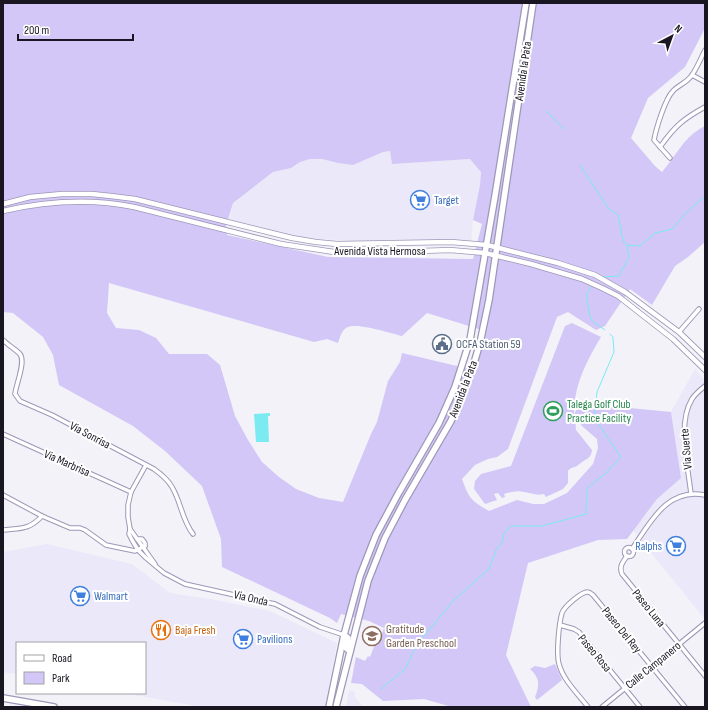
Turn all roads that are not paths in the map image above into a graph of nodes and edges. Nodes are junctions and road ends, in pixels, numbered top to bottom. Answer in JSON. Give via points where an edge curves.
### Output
{"nodes":[{"id":1,"x":526,"y":3,"type":"edge"},
{"id":2,"x":533,"y":3,"type":"edge"},
{"id":3,"x":705,"y":50,"type":"edge"},
{"id":4,"x":692,"y":76,"type":"junction"},
{"id":5,"x":705,"y":82,"type":"edge"},
{"id":6,"x":705,"y":107,"type":"edge"},
{"id":7,"x":660,"y":147,"type":"junction"},
{"id":8,"x":670,"y":158,"type":"dead end"},
{"id":9,"x":3,"y":204,"type":"edge"},
{"id":10,"x":3,"y":211,"type":"edge"},
{"id":11,"x":487,"y":245,"type":"junction"},
{"id":12,"x":497,"y":248,"type":"junction"},
{"id":13,"x":485,"y":253,"type":"junction"},
{"id":14,"x":496,"y":255,"type":"junction"},
{"id":15,"x":699,"y":309,"type":"dead end"},
{"id":16,"x":679,"y":332,"type":"junction"},
{"id":17,"x":3,"y":340,"type":"edge"},
{"id":18,"x":705,"y":357,"type":"edge"},
{"id":19,"x":705,"y":370,"type":"edge"},
{"id":20,"x":705,"y":386,"type":"edge"},
{"id":21,"x":3,"y":434,"type":"edge"},
{"id":22,"x":146,"y":465,"type":"junction"},
{"id":23,"x":131,"y":492,"type":"junction"},
{"id":24,"x":690,"y":494,"type":"junction"},
{"id":25,"x":3,"y":495,"type":"edge"},
{"id":26,"x":705,"y":495,"type":"edge"},
{"id":27,"x":42,"y":516,"type":"junction"},
{"id":28,"x":3,"y":530,"type":"edge"},
{"id":29,"x":130,"y":530,"type":"junction"},
{"id":30,"x":193,"y":534,"type":"dead end"},
{"id":31,"x":137,"y":539,"type":"junction"},
{"id":32,"x":133,"y":542,"type":"junction"},
{"id":33,"x":144,"y":546,"type":"junction"},
{"id":34,"x":632,"y":549,"type":"junction"},
{"id":35,"x":138,"y":550,"type":"junction"},
{"id":36,"x":627,"y":556,"type":"junction"},
{"id":37,"x":157,"y":567,"type":"junction"},
{"id":38,"x":705,"y":623,"type":"edge"},
{"id":39,"x":560,"y":625,"type":"junction"},
{"id":40,"x":344,"y":635,"type":"junction"},
{"id":41,"x":679,"y":644,"type":"junction"},
{"id":42,"x":350,"y":651,"type":"junction"},
{"id":43,"x":652,"y":666,"type":"junction"},
{"id":44,"x":705,"y":676,"type":"edge"},
{"id":45,"x":625,"y":688,"type":"junction"},
{"id":46,"x":3,"y":698,"type":"edge"},
{"id":47,"x":54,"y":707,"type":"edge"},
{"id":48,"x":329,"y":707,"type":"edge"},
{"id":49,"x":336,"y":707,"type":"edge"},
{"id":50,"x":588,"y":707,"type":"edge"},
{"id":51,"x":602,"y":707,"type":"edge"},
{"id":52,"x":640,"y":707,"type":"edge"},
{"id":53,"x":685,"y":707,"type":"edge"}],
"edges":[{"from":1,"to":11,"type":"highway","name":"Avenida la Pata"},
{"from":2,"to":12,"type":"highway","name":"Avenida la Pata"},
{"from":3,"to":4,"type":"street"},
{"from":4,"to":5,"type":"street"},
{"from":4,"to":7,"type":"street","via":[[670,95],[655,134],[654,140]]},
{"from":6,"to":7,"type":"street","via":[[686,117],[671,131]]},
{"from":7,"to":8,"type":"street"},
{"from":9,"to":11,"type":"main road","name":"Avenida Vista Hermosa","via":[[30,197],[62,194],[98,195],[135,199],[316,242],[451,242]]},
{"from":10,"to":13,"type":"main road","name":"Avenida Vista Hermosa","via":[[29,205],[62,202],[110,202],[281,244],[334,252],[450,250]]},
{"from":11,"to":12,"type":"main road","name":"Avenida Vista Hermosa"},
{"from":11,"to":13,"type":"highway","name":"Avenida la Pata"},
{"from":12,"to":14,"type":"highway","name":"Avenida la Pata"},
{"from":12,"to":16,"type":"main road","name":"Avenida Vista Hermosa","via":[[558,263],[602,279],[625,292]]},
{"from":13,"to":14,"type":"main road","name":"Avenida Vista Hermosa"},
{"from":13,"to":40,"type":"highway","name":"Avenida la Pata","via":[[472,331],[455,387],[439,423],[376,535],[360,576]]},
{"from":14,"to":19,"type":"main road","name":"Avenida Vista Hermosa","via":[[555,271],[618,296],[673,338]]},
{"from":14,"to":42,"type":"highway","name":"Avenida la Pata","via":[[485,319],[472,369],[451,421],[385,538],[368,581]]},
{"from":15,"to":16,"type":"street"},
{"from":16,"to":18,"type":"main road","name":"Avenida Vista Hermosa"},
{"from":17,"to":22,"type":"street","name":"Via Sonrisa","via":[[22,358],[15,394],[20,401],[52,415]]},
{"from":20,"to":24,"type":"street","name":"Via Suerte","via":[[692,399],[684,421]]},
{"from":21,"to":23,"type":"street","name":"Via Marbrisa"},
{"from":22,"to":23,"type":"street","name":"Via Onda"},
{"from":22,"to":30,"type":"street","name":"Via Sonrisa","via":[[163,476],[173,488],[187,526]]},
{"from":23,"to":29,"type":"street","name":"Via Onda","via":[[128,511]]},
{"from":24,"to":26,"type":"street"},
{"from":24,"to":34,"type":"street","via":[[673,499],[662,507]]},
{"from":25,"to":27,"type":"street"},
{"from":27,"to":28,"type":"street","via":[[30,526]]},
{"from":27,"to":35,"type":"street","via":[[70,528],[85,530],[106,545]]},
{"from":29,"to":31,"type":"street"},
{"from":29,"to":32,"type":"street","name":"Via Onda"},
{"from":31,"to":32,"type":"street"},
{"from":31,"to":33,"type":"street"},
{"from":32,"to":35,"type":"street","name":"Via Onda"},
{"from":33,"to":35,"type":"street"},
{"from":33,"to":37,"type":"street","name":"Via Onda"},
{"from":34,"to":36,"type":"street","via":[[632,556]]},
{"from":34,"to":36,"type":"street","via":[[625,550]]},
{"from":35,"to":37,"type":"street","name":"Via Onda"},
{"from":36,"to":41,"type":"street","name":"Paseo Luna","via":[[621,564],[622,574]]},
{"from":37,"to":40,"type":"street","name":"Via Onda","via":[[185,584],[275,604],[320,627]]},
{"from":38,"to":41,"type":"street","name":"Calle Campanero"},
{"from":39,"to":43,"type":"street","name":"Paseo Del Rey","via":[[562,612],[567,606],[582,593],[593,594]]},
{"from":39,"to":45,"type":"street","name":"Paseo Rosa","via":[[579,632]]},
{"from":39,"to":50,"type":"street","via":[[557,652],[559,664],[564,677]]},
{"from":40,"to":42,"type":"highway","via":[[348,638],[346,648]]},
{"from":40,"to":48,"type":"highway","name":"Avenida la Pata"},
{"from":41,"to":43,"type":"street","name":"Calle Campanero"},
{"from":41,"to":44,"type":"street","name":"Paseo Luna"},
{"from":42,"to":49,"type":"highway","name":"Avenida la Pata"},
{"from":43,"to":45,"type":"street","name":"Calle Campanero"},
{"from":43,"to":53,"type":"street","name":"Paseo Del Rey"},
{"from":45,"to":51,"type":"street","name":"Calle Campanero"},
{"from":45,"to":52,"type":"street","name":"Paseo Rosa"},
{"from":46,"to":47,"type":"highway"}]}
